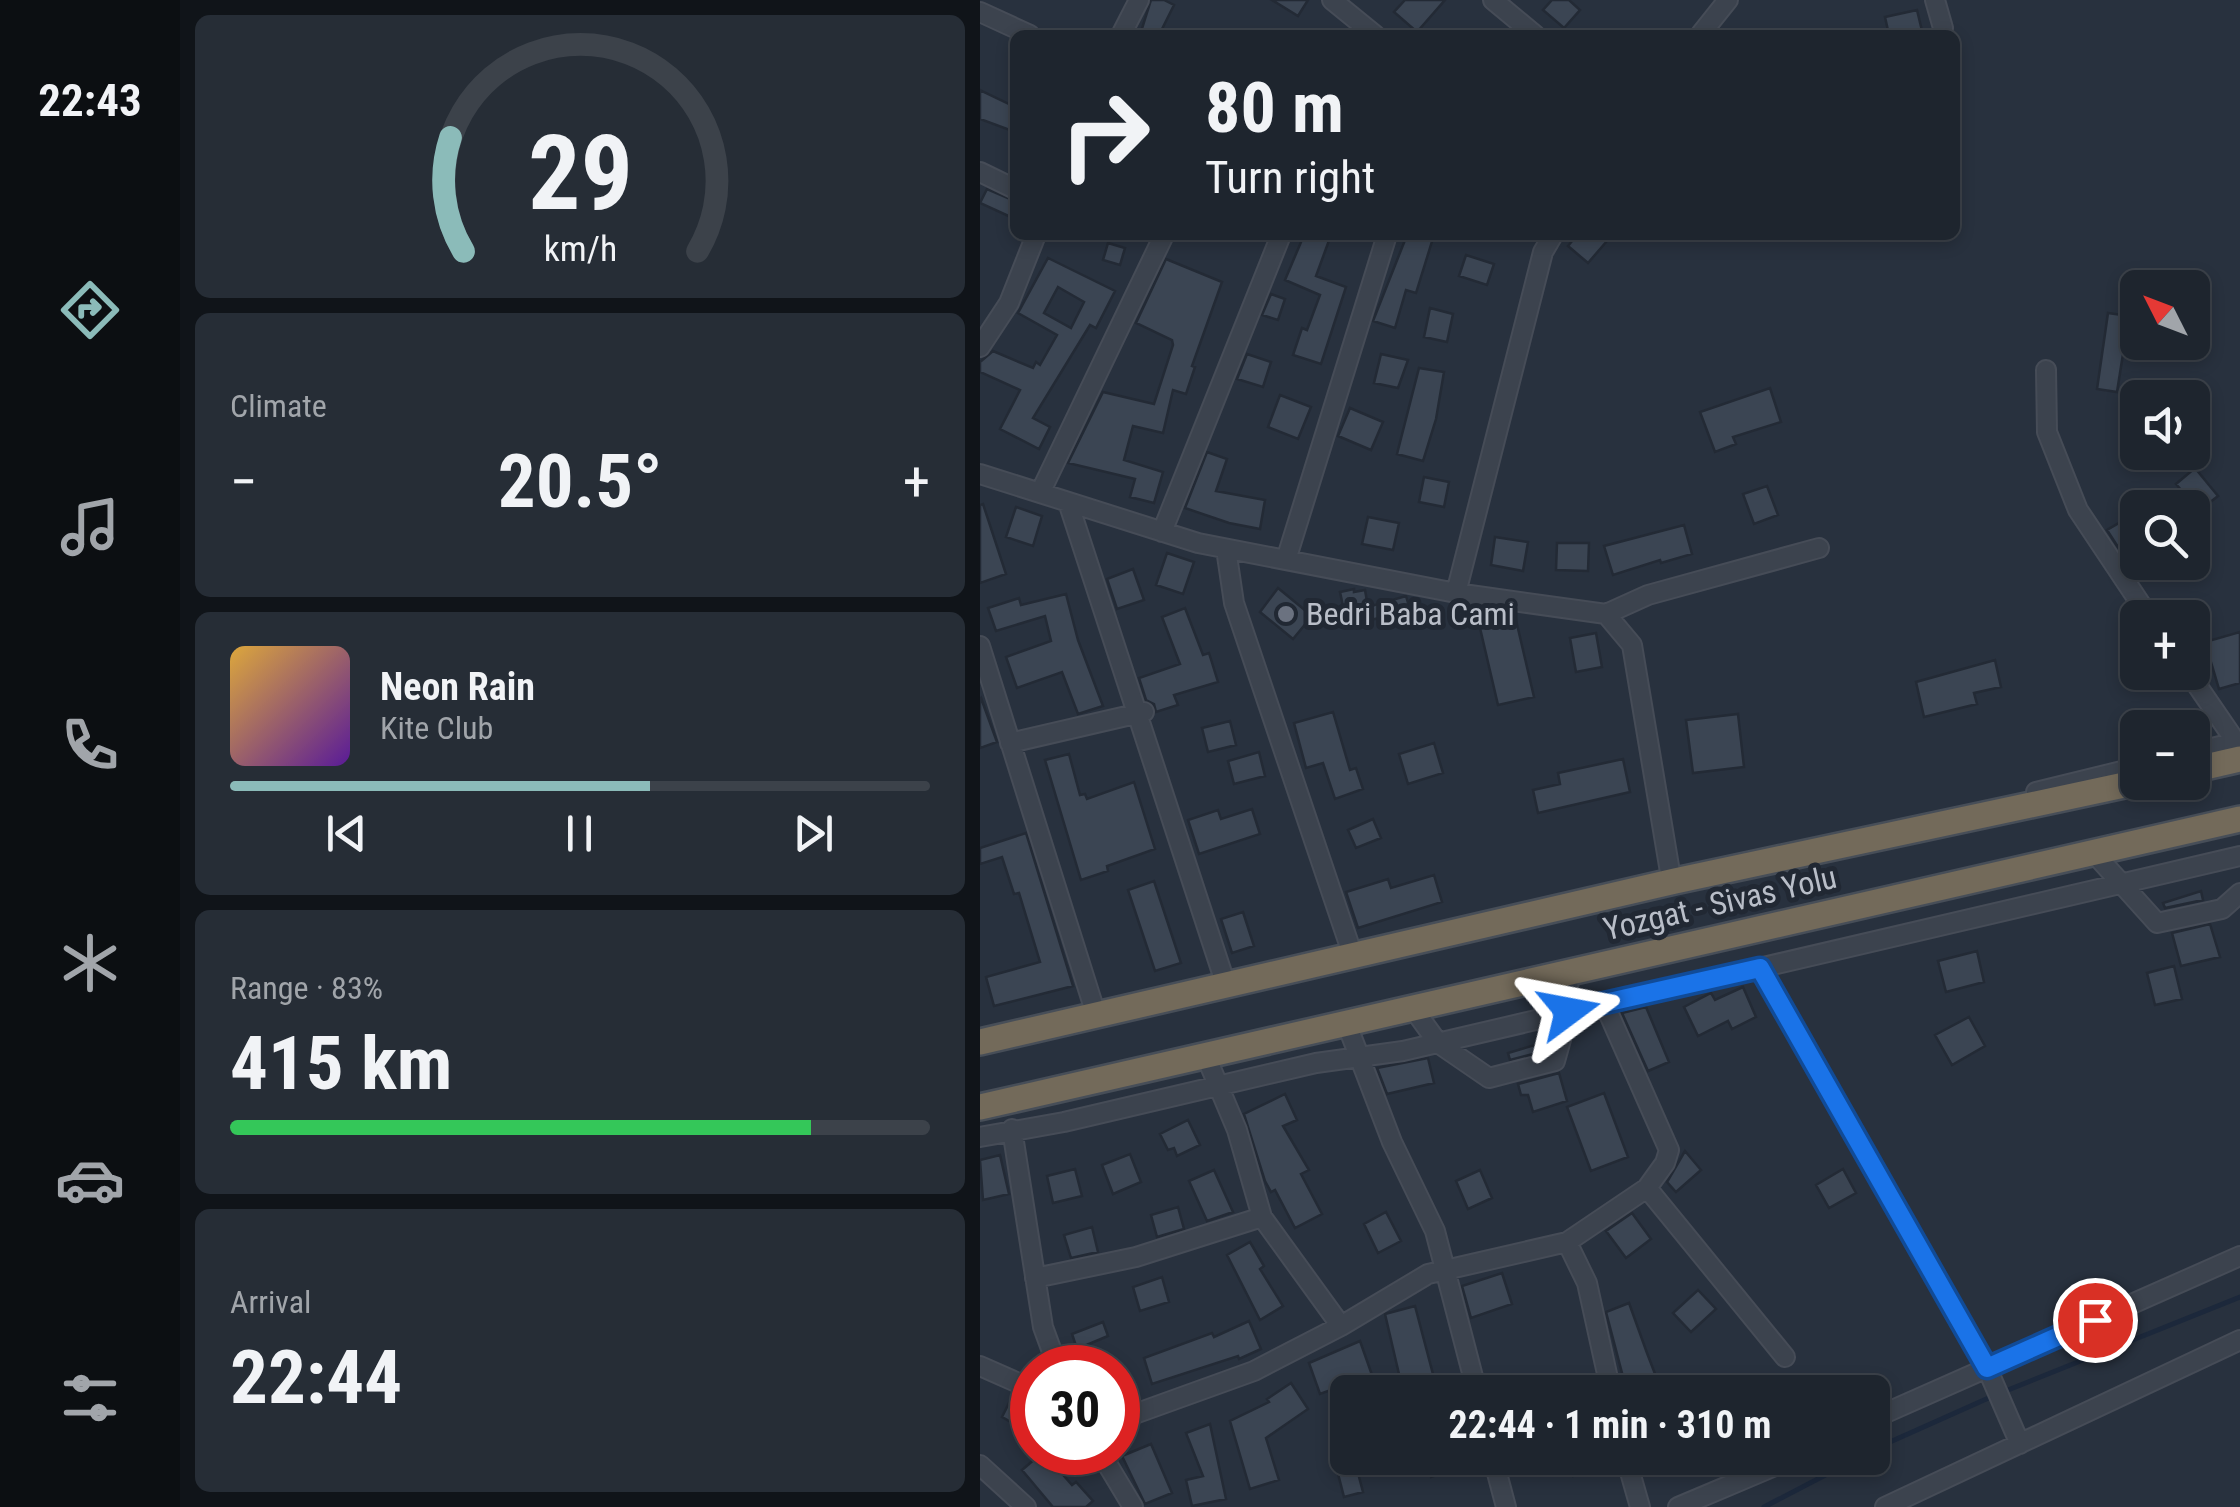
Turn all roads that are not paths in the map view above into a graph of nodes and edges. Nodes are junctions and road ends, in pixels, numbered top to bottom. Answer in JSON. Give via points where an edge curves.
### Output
{"nodes":[{"id":1,"x":1139,"y":0,"type":"edge"},
{"id":2,"x":1332,"y":0,"type":"edge"},
{"id":3,"x":1493,"y":0,"type":"edge"},
{"id":4,"x":1728,"y":0,"type":"edge"},
{"id":5,"x":1935,"y":0,"type":"edge"},
{"id":6,"x":980,"y":12,"type":"edge"},
{"id":7,"x":1943,"y":28,"type":"dead end"},
{"id":8,"x":1019,"y":30,"type":"edge"},
{"id":9,"x":1124,"y":30,"type":"edge"},
{"id":10,"x":1369,"y":30,"type":"edge"},
{"id":11,"x":1529,"y":30,"type":"edge"},
{"id":12,"x":1704,"y":30,"type":"edge"},
{"id":13,"x":980,"y":172,"type":"edge"},
{"id":14,"x":1010,"y":187,"type":"edge"},
{"id":15,"x":1034,"y":240,"type":"edge"},
{"id":16,"x":1162,"y":240,"type":"edge"},
{"id":17,"x":1279,"y":240,"type":"edge"},
{"id":18,"x":1385,"y":240,"type":"edge"},
{"id":19,"x":1550,"y":240,"type":"edge"},
{"id":20,"x":986,"y":326,"type":"edge"},
{"id":21,"x":980,"y":347,"type":"edge"},
{"id":22,"x":2046,"y":370,"type":"dead end"},
{"id":23,"x":980,"y":474,"type":"edge"},
{"id":24,"x":1040,"y":493,"type":"junction"},
{"id":25,"x":1068,"y":502,"type":"junction"},
{"id":26,"x":1162,"y":532,"type":"junction"},
{"id":27,"x":1226,"y":548,"type":"junction"},
{"id":28,"x":1819,"y":548,"type":"dead end"},
{"id":29,"x":1286,"y":560,"type":"junction"},
{"id":30,"x":1456,"y":593,"type":"junction"},
{"id":31,"x":2138,"y":600,"type":"edge"},
{"id":32,"x":1606,"y":614,"type":"junction"},
{"id":33,"x":980,"y":646,"type":"edge"},
{"id":34,"x":2200,"y":690,"type":"edge"},
{"id":35,"x":988,"y":704,"type":"edge"},
{"id":36,"x":1141,"y":712,"type":"junction"},
{"id":37,"x":1010,"y":743,"type":"junction"},
{"id":38,"x":2239,"y":748,"type":"edge"},
{"id":39,"x":2210,"y":751,"type":"edge"},
{"id":40,"x":2210,"y":762,"type":"edge"},
{"id":41,"x":2120,"y":771,"type":"edge"},
{"id":42,"x":2120,"y":786,"type":"edge"},
{"id":43,"x":2240,"y":818,"type":"edge"},
{"id":44,"x":2093,"y":852,"type":"junction"},
{"id":45,"x":2240,"y":856,"type":"edge"},
{"id":46,"x":1671,"y":878,"type":"junction"},
{"id":47,"x":2118,"y":883,"type":"junction"},
{"id":48,"x":2240,"y":893,"type":"edge"},
{"id":49,"x":1351,"y":950,"type":"junction"},
{"id":50,"x":1760,"y":968,"type":"junction"},
{"id":51,"x":1568,"y":971,"type":"junction"},
{"id":52,"x":1224,"y":979,"type":"junction"},
{"id":53,"x":1604,"y":1003,"type":"junction"},
{"id":54,"x":1412,"y":1006,"type":"junction"},
{"id":55,"x":1094,"y":1008,"type":"junction"},
{"id":56,"x":1569,"y":1011,"type":"junction"},
{"id":57,"x":1346,"y":1022,"type":"junction"},
{"id":58,"x":980,"y":1039,"type":"edge"},
{"id":59,"x":1438,"y":1043,"type":"junction"},
{"id":60,"x":1204,"y":1054,"type":"junction"},
{"id":61,"x":1359,"y":1058,"type":"junction"},
{"id":62,"x":1218,"y":1086,"type":"junction"},
{"id":63,"x":980,"y":1107,"type":"edge"},
{"id":64,"x":1012,"y":1130,"type":"junction"},
{"id":65,"x":980,"y":1137,"type":"edge"},
{"id":66,"x":1648,"y":1188,"type":"junction"},
{"id":67,"x":1262,"y":1217,"type":"junction"},
{"id":68,"x":1568,"y":1242,"type":"junction"},
{"id":69,"x":2240,"y":1256,"type":"edge"},
{"id":70,"x":1444,"y":1268,"type":"junction"},
{"id":71,"x":1035,"y":1278,"type":"junction"},
{"id":72,"x":1341,"y":1326,"type":"junction"},
{"id":73,"x":2240,"y":1340,"type":"edge"},
{"id":74,"x":1050,"y":1345,"type":"edge"},
{"id":75,"x":1786,"y":1357,"type":"dead end"},
{"id":76,"x":980,"y":1366,"type":"edge"},
{"id":77,"x":1987,"y":1368,"type":"junction"},
{"id":78,"x":1472,"y":1375,"type":"edge"},
{"id":79,"x":1607,"y":1375,"type":"edge"},
{"id":80,"x":1010,"y":1380,"type":"edge"},
{"id":81,"x":1890,"y":1411,"type":"edge"},
{"id":82,"x":1140,"y":1412,"type":"edge"},
{"id":83,"x":2017,"y":1436,"type":"junction"},
{"id":84,"x":980,"y":1465,"type":"edge"},
{"id":85,"x":1114,"y":1475,"type":"edge"},
{"id":86,"x":1498,"y":1475,"type":"edge"},
{"id":87,"x":1631,"y":1475,"type":"edge"},
{"id":88,"x":1754,"y":1475,"type":"edge"},
{"id":89,"x":1026,"y":1507,"type":"edge"},
{"id":90,"x":1133,"y":1507,"type":"edge"},
{"id":91,"x":1506,"y":1507,"type":"edge"},
{"id":92,"x":1640,"y":1507,"type":"edge"},
{"id":93,"x":1678,"y":1507,"type":"edge"},
{"id":94,"x":1885,"y":1507,"type":"edge"}],
"edges":[{"from":1,"to":9,"type":"street"},
{"from":2,"to":10,"type":"street"},
{"from":3,"to":11,"type":"street"},
{"from":4,"to":12,"type":"street"},
{"from":5,"to":7,"type":"street"},
{"from":6,"to":8,"type":"street"},
{"from":13,"to":14,"type":"street"},
{"from":15,"to":20,"type":"street","via":[[1008,303]]},
{"from":16,"to":24,"type":"street"},
{"from":17,"to":26,"type":"street"},
{"from":18,"to":29,"type":"street"},
{"from":19,"to":30,"type":"street"},
{"from":20,"to":21,"type":"street"},
{"from":22,"to":31,"type":"street","via":[[2047,432],[2078,510]]},
{"from":23,"to":24,"type":"street"},
{"from":24,"to":25,"type":"street"},
{"from":25,"to":26,"type":"street"},
{"from":25,"to":36,"type":"street"},
{"from":26,"to":27,"type":"street"},
{"from":27,"to":29,"type":"street"},
{"from":27,"to":49,"type":"street","via":[[1234,603]]},
{"from":28,"to":32,"type":"street","via":[[1648,595]]},
{"from":29,"to":30,"type":"street"},
{"from":30,"to":32,"type":"street"},
{"from":32,"to":46,"type":"street","via":[[1632,645]]},
{"from":33,"to":35,"type":"street"},
{"from":34,"to":38,"type":"street"},
{"from":35,"to":37,"type":"street"},
{"from":36,"to":37,"type":"street"},
{"from":36,"to":52,"type":"street"},
{"from":37,"to":55,"type":"street"},
{"from":38,"to":39,"type":"street"},
{"from":38,"to":40,"type":"highway"},
{"from":41,"to":46,"type":"street"},
{"from":42,"to":58,"type":"highway","name":"Yozgat - Sivas Yolu"},
{"from":43,"to":44,"type":"highway","name":"Yozgat - Sivas Yolu"},
{"from":44,"to":47,"type":"street"},
{"from":44,"to":51,"type":"highway","name":"Yozgat - Sivas Yolu"},
{"from":45,"to":47,"type":"street"},
{"from":46,"to":49,"type":"street"},
{"from":47,"to":48,"type":"street","via":[[2156,923],[2222,909]]},
{"from":47,"to":50,"type":"street"},
{"from":49,"to":52,"type":"street"},
{"from":50,"to":53,"type":"street"},
{"from":50,"to":77,"type":"street"},
{"from":51,"to":54,"type":"highway","name":"Yozgat - Sivas Yolu"},
{"from":51,"to":56,"type":"street"},
{"from":52,"to":55,"type":"street"},
{"from":53,"to":56,"type":"street"},
{"from":53,"to":66,"type":"street","via":[[1669,1150]]},
{"from":54,"to":57,"type":"highway","name":"Yozgat - Sivas Yolu"},
{"from":54,"to":59,"type":"street"},
{"from":55,"to":58,"type":"street"},
{"from":56,"to":59,"type":"street"},
{"from":56,"to":59,"type":"street","via":[[1554,1061],[1489,1078]]},
{"from":57,"to":60,"type":"highway","name":"Yozgat - Sivas Yolu"},
{"from":57,"to":61,"type":"street"},
{"from":59,"to":61,"type":"street"},
{"from":60,"to":62,"type":"street"},
{"from":60,"to":63,"type":"highway","name":"Yozgat - Sivas Yolu"},
{"from":61,"to":62,"type":"street"},
{"from":61,"to":70,"type":"street","via":[[1435,1231]]},
{"from":62,"to":64,"type":"street"},
{"from":62,"to":67,"type":"street"},
{"from":64,"to":65,"type":"street"},
{"from":64,"to":71,"type":"street"},
{"from":66,"to":68,"type":"street"},
{"from":66,"to":75,"type":"street"},
{"from":67,"to":71,"type":"street","via":[[1136,1257]]},
{"from":67,"to":72,"type":"street"},
{"from":68,"to":70,"type":"street"},
{"from":68,"to":79,"type":"street","via":[[1587,1283]]},
{"from":69,"to":77,"type":"street"},
{"from":70,"to":72,"type":"street"},
{"from":70,"to":78,"type":"street"},
{"from":71,"to":74,"type":"street"},
{"from":72,"to":82,"type":"street","via":[[1254,1371]]},
{"from":73,"to":83,"type":"street"},
{"from":76,"to":80,"type":"street"},
{"from":77,"to":81,"type":"street"},
{"from":77,"to":83,"type":"street"},
{"from":83,"to":94,"type":"street"},
{"from":84,"to":89,"type":"street"},
{"from":85,"to":90,"type":"street"},
{"from":86,"to":91,"type":"street"},
{"from":87,"to":92,"type":"street"},
{"from":88,"to":93,"type":"street"}]}
